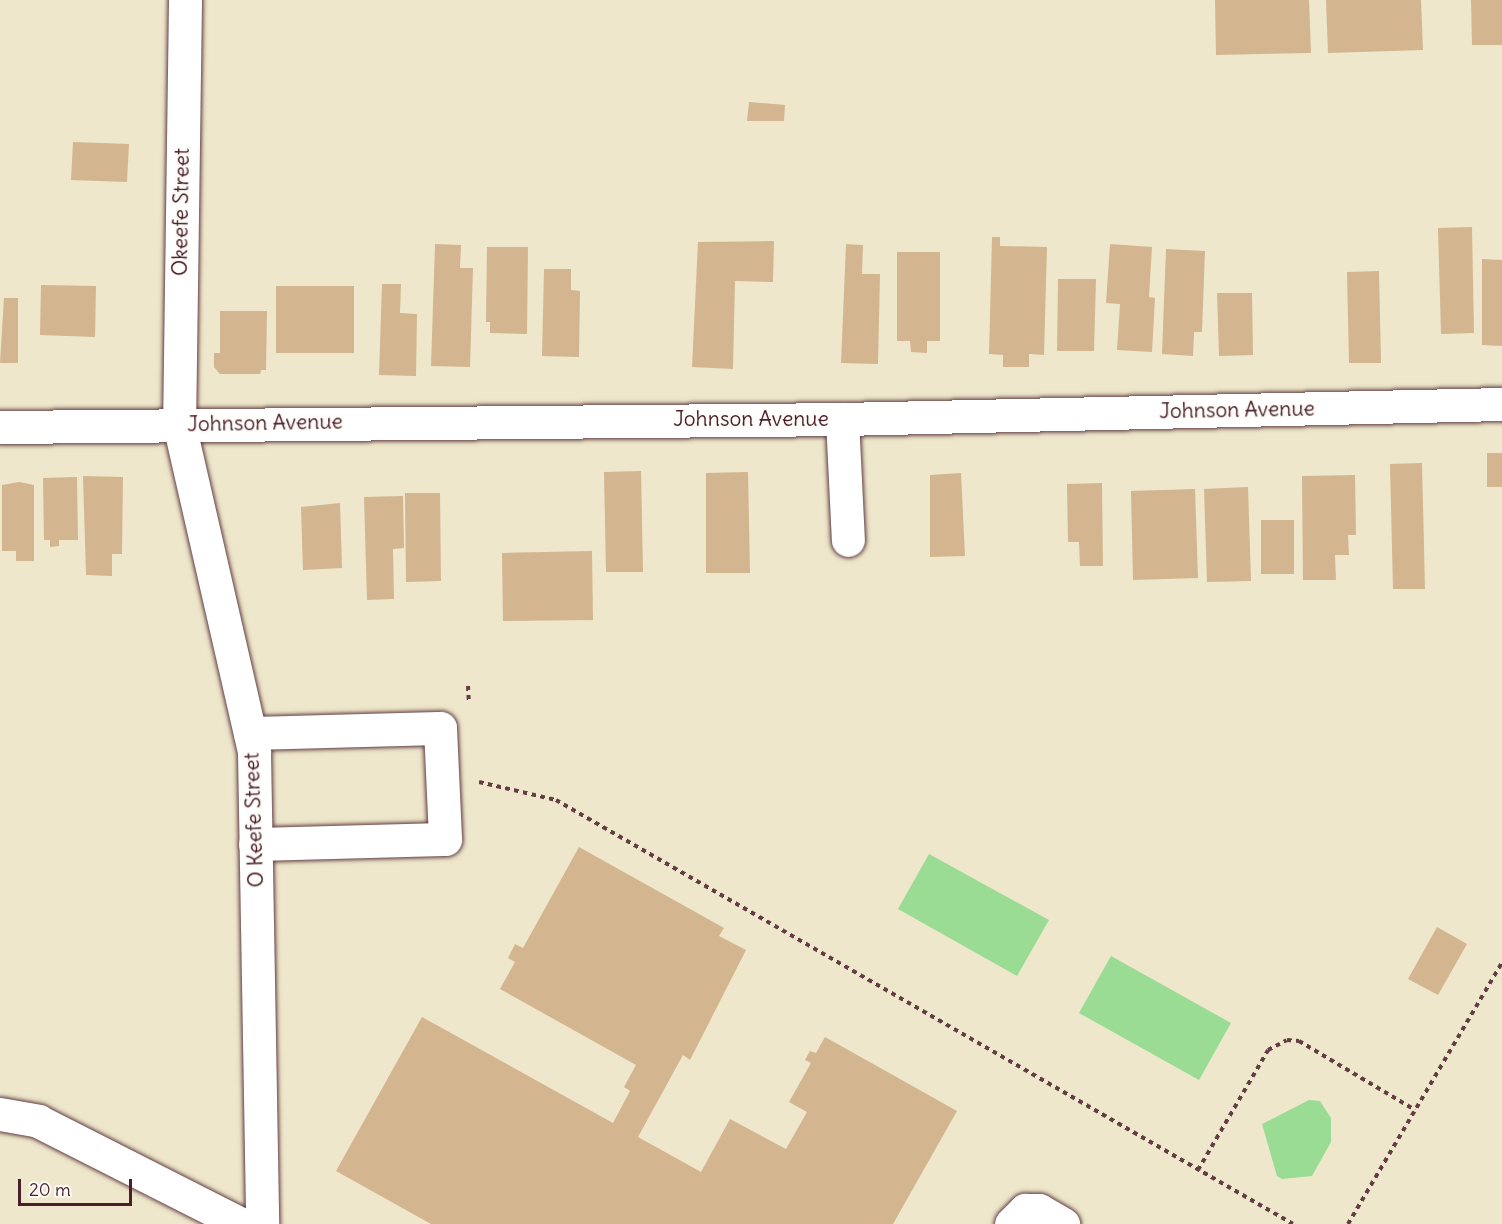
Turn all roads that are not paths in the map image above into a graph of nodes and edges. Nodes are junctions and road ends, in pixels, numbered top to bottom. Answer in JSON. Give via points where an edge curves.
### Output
{"nodes":[{"id":1,"x":185,"y":0,"type":"edge"},
{"id":2,"x":1502,"y":404,"type":"edge"},
{"id":3,"x":842,"y":418,"type":"junction"},
{"id":4,"x":178,"y":424,"type":"junction"},
{"id":5,"x":0,"y":428,"type":"edge"},
{"id":6,"x":848,"y":540,"type":"dead end"},
{"id":7,"x":250,"y":733,"type":"junction"},
{"id":8,"x":255,"y":844,"type":"junction"},
{"id":9,"x":0,"y":1114,"type":"edge"},
{"id":10,"x":241,"y":1224,"type":"edge"},
{"id":11,"x":262,"y":1224,"type":"edge"},
{"id":12,"x":1011,"y":1224,"type":"edge"},
{"id":13,"x":1062,"y":1224,"type":"edge"}],
"edges":[{"from":1,"to":4,"type":"street","name":"Okeefe Street"},
{"from":2,"to":3,"type":"street","name":"Johnson Avenue"},
{"from":3,"to":4,"type":"street","name":"Johnson Avenue"},
{"from":3,"to":6,"type":"street"},
{"from":4,"to":5,"type":"street","name":"Johnson Avenue"},
{"from":4,"to":7,"type":"street","name":"O Keefe Street"},
{"from":7,"to":8,"type":"street","name":"O Keefe Street","via":[[254,752]]},
{"from":7,"to":8,"type":"street","via":[[440,728],[446,839]]},
{"from":8,"to":11,"type":"street","name":"O Keefe Street"},
{"from":9,"to":10,"type":"street","via":[[38,1121]]},
{"from":12,"to":13,"type":"street","via":[[1025,1210],[1039,1210]]}]}
